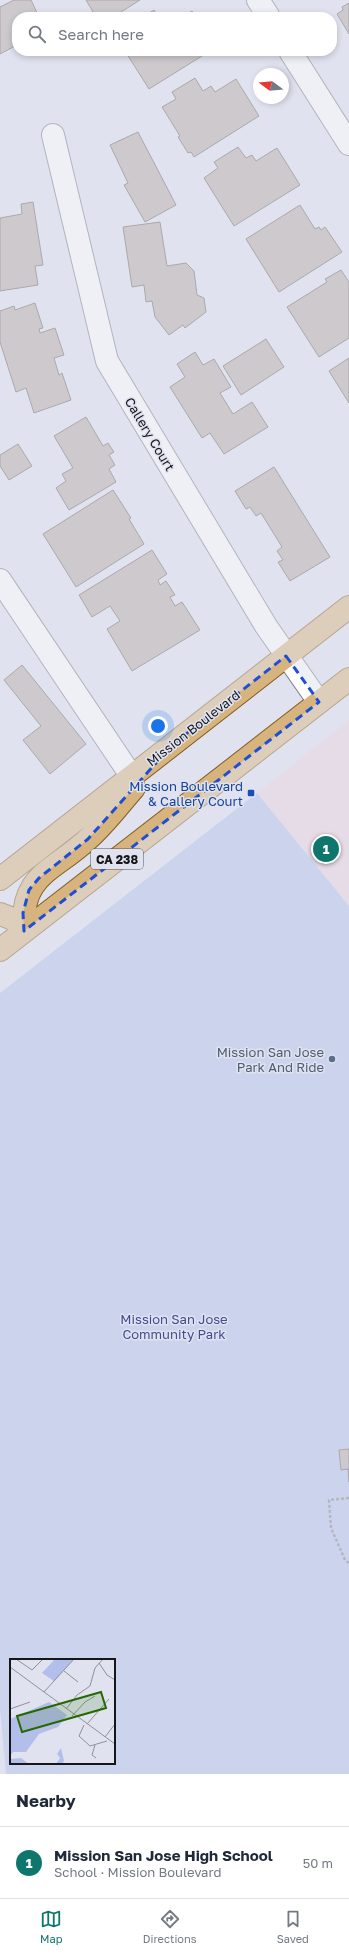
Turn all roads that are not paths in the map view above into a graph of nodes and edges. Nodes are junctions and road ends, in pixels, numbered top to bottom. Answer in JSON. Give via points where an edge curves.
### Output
{"nodes":[{"id":1,"x":258,"y":0,"type":"edge"},
{"id":2,"x":266,"y":12,"type":"edge"},
{"id":3,"x":293,"y":56,"type":"edge"},
{"id":4,"x":53,"y":135,"type":"dead end"},
{"id":5,"x":349,"y":144,"type":"edge"},
{"id":6,"x":0,"y":580,"type":"edge"},
{"id":7,"x":349,"y":607,"type":"edge"},
{"id":8,"x":286,"y":656,"type":"junction"},
{"id":9,"x":349,"y":679,"type":"edge"},
{"id":10,"x":319,"y":702,"type":"junction"},
{"id":11,"x":173,"y":744,"type":"junction"},
{"id":12,"x":132,"y":777,"type":"junction"},
{"id":13,"x":0,"y":879,"type":"edge"},
{"id":14,"x":0,"y":914,"type":"edge"},
{"id":15,"x":24,"y":931,"type":"junction"},
{"id":16,"x":0,"y":950,"type":"edge"}],
"edges":[{"from":1,"to":2,"type":"street"},
{"from":3,"to":5,"type":"street"},
{"from":4,"to":8,"type":"street","name":"Callery Court","via":[[107,361]]},
{"from":6,"to":12,"type":"street"},
{"from":7,"to":8,"type":"main road","name":"Mission Boulevard"},
{"from":8,"to":10,"type":"street","name":"Callery Court"},
{"from":8,"to":11,"type":"main road","name":"Mission Boulevard"},
{"from":9,"to":10,"type":"main road","number":"CA 238"},
{"from":10,"to":15,"type":"main road","number":"CA 238"},
{"from":11,"to":12,"type":"main road","name":"Mission Boulevard"},
{"from":11,"to":15,"type":"main road","via":[[88,839],[39,878],[29,890],[23,913]]},
{"from":12,"to":13,"type":"main road","name":"Mission Boulevard"},
{"from":14,"to":15,"type":"main road","via":[[13,919]]},
{"from":15,"to":16,"type":"main road","number":"CA 238"}]}
